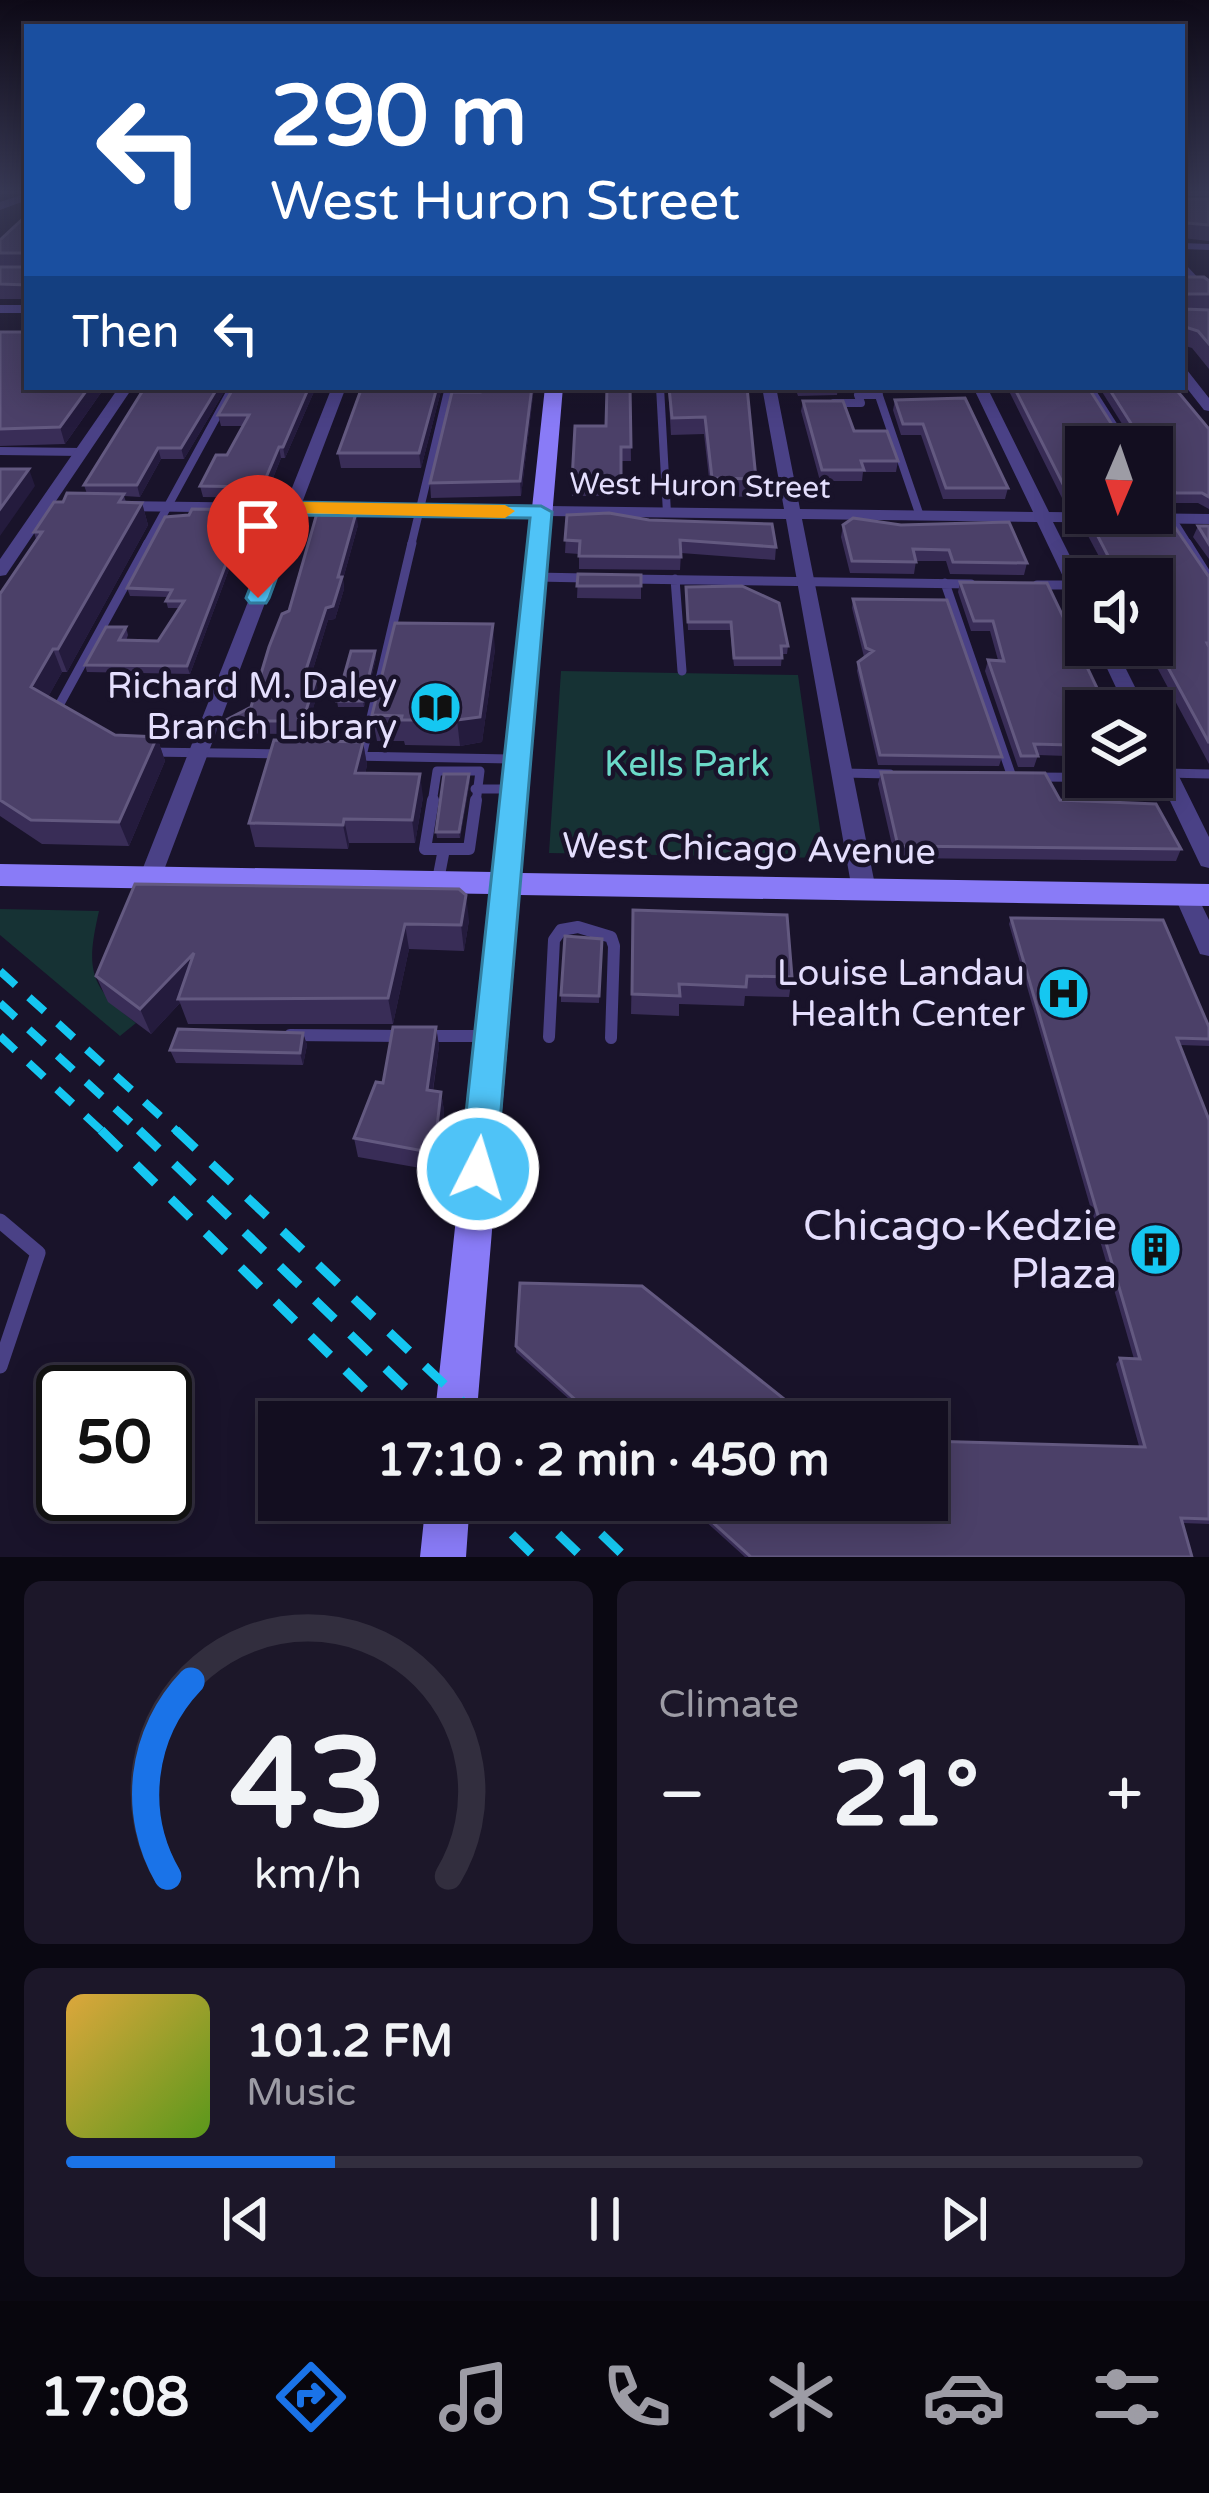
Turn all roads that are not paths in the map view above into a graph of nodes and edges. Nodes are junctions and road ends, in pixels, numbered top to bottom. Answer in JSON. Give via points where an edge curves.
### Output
{"nodes":[{"id":1,"x":1185,"y":268,"type":"edge"},
{"id":2,"x":1209,"y":294,"type":"edge"},
{"id":3,"x":1185,"y":377,"type":"edge"},
{"id":4,"x":124,"y":390,"type":"edge"},
{"id":5,"x":231,"y":390,"type":"edge"},
{"id":6,"x":338,"y":390,"type":"edge"},
{"id":7,"x":448,"y":390,"type":"edge"},
{"id":8,"x":554,"y":390,"type":"edge"},
{"id":9,"x":660,"y":390,"type":"edge"},
{"id":10,"x":770,"y":390,"type":"edge"},
{"id":11,"x":1091,"y":390,"type":"edge"},
{"id":12,"x":878,"y":394,"type":"edge"},
{"id":13,"x":979,"y":396,"type":"edge"},
{"id":14,"x":902,"y":400,"type":"edge"},
{"id":15,"x":821,"y":403,"type":"edge"},
{"id":16,"x":1209,"y":407,"type":"edge"},
{"id":17,"x":1114,"y":426,"type":"edge"},
{"id":18,"x":0,"y":451,"type":"edge"},
{"id":19,"x":82,"y":452,"type":"junction"},
{"id":20,"x":46,"y":505,"type":"junction"},
{"id":21,"x":69,"y":505,"type":"edge"},
{"id":22,"x":89,"y":506,"type":"edge"},
{"id":23,"x":170,"y":507,"type":"junction"},
{"id":24,"x":292,"y":508,"type":"junction"},
{"id":25,"x":419,"y":510,"type":"junction"},
{"id":26,"x":541,"y":512,"type":"junction"},
{"id":27,"x":667,"y":513,"type":"junction"},
{"id":28,"x":793,"y":514,"type":"junction"},
{"id":29,"x":920,"y":516,"type":"junction"},
{"id":30,"x":1043,"y":517,"type":"junction"},
{"id":31,"x":1065,"y":517,"type":"edge"},
{"id":32,"x":1173,"y":518,"type":"edge"},
{"id":33,"x":1209,"y":519,"type":"edge"},
{"id":34,"x":1173,"y":520,"type":"edge"},
{"id":35,"x":1065,"y":562,"type":"edge"},
{"id":36,"x":0,"y":571,"type":"edge"},
{"id":37,"x":535,"y":577,"type":"junction"},
{"id":38,"x":1209,"y":578,"type":"edge"},
{"id":39,"x":676,"y":579,"type":"junction"},
{"id":40,"x":805,"y":581,"type":"junction"},
{"id":41,"x":946,"y":583,"type":"junction"},
{"id":42,"x":989,"y":584,"type":"edge"},
{"id":43,"x":1032,"y":584,"type":"edge"},
{"id":44,"x":1065,"y":585,"type":"edge"},
{"id":45,"x":682,"y":671,"type":"dead end"},
{"id":46,"x":74,"y":721,"type":"edge"},
{"id":47,"x":128,"y":751,"type":"edge"},
{"id":48,"x":198,"y":753,"type":"junction"},
{"id":49,"x":295,"y":754,"type":"edge"},
{"id":50,"x":340,"y":755,"type":"edge"},
{"id":51,"x":362,"y":756,"type":"junction"},
{"id":52,"x":516,"y":759,"type":"junction"},
{"id":53,"x":842,"y":773,"type":"junction"},
{"id":54,"x":1209,"y":773,"type":"edge"},
{"id":55,"x":896,"y":774,"type":"edge"},
{"id":56,"x":1173,"y":776,"type":"edge"},
{"id":57,"x":989,"y":777,"type":"edge"},
{"id":58,"x":1012,"y":777,"type":"junction"},
{"id":59,"x":1065,"y":777,"type":"edge"},
{"id":60,"x":1173,"y":786,"type":"edge"},
{"id":61,"x":475,"y":789,"type":"junction"},
{"id":62,"x":513,"y":789,"type":"junction"},
{"id":63,"x":443,"y":849,"type":"junction"},
{"id":64,"x":1209,"y":860,"type":"edge"},
{"id":65,"x":8,"y":870,"type":"edge"},
{"id":66,"x":150,"y":878,"type":"junction"},
{"id":67,"x":438,"y":884,"type":"junction"},
{"id":68,"x":504,"y":885,"type":"junction"},
{"id":69,"x":864,"y":890,"type":"junction"},
{"id":70,"x":1197,"y":895,"type":"edge"},
{"id":71,"x":1209,"y":947,"type":"edge"},
{"id":72,"x":280,"y":1035,"type":"edge"},
{"id":73,"x":490,"y":1036,"type":"junction"},
{"id":74,"x":549,"y":1037,"type":"dead end"},
{"id":75,"x":611,"y":1038,"type":"dead end"},
{"id":76,"x":0,"y":1221,"type":"edge"},
{"id":77,"x":0,"y":1366,"type":"edge"},
{"id":78,"x":457,"y":1401,"type":"edge"},
{"id":79,"x":446,"y":1521,"type":"edge"},
{"id":80,"x":442,"y":1557,"type":"edge"}],
"edges":[{"from":1,"to":2,"type":"lane"},
{"from":3,"to":16,"type":"street"},
{"from":4,"to":19,"type":"street"},
{"from":5,"to":23,"type":"lane"},
{"from":6,"to":24,"type":"street"},
{"from":7,"to":25,"type":"lane"},
{"from":8,"to":26,"type":"main road"},
{"from":9,"to":27,"type":"lane"},
{"from":10,"to":28,"type":"street"},
{"from":11,"to":17,"type":"lane"},
{"from":12,"to":14,"type":"lane"},
{"from":12,"to":15,"type":"lane","via":[[858,394],[861,403]]},
{"from":12,"to":29,"type":"lane"},
{"from":13,"to":30,"type":"street"},
{"from":18,"to":19,"type":"lane"},
{"from":19,"to":20,"type":"street"},
{"from":20,"to":21,"type":"street"},
{"from":20,"to":36,"type":"street"},
{"from":22,"to":23,"type":"street","name":"West Huron Street"},
{"from":23,"to":24,"type":"street","name":"West Huron Street"},
{"from":23,"to":46,"type":"lane","via":[[56,711]]},
{"from":24,"to":25,"type":"street","name":"West Huron Street"},
{"from":24,"to":48,"type":"street"},
{"from":25,"to":26,"type":"street","name":"West Huron Street"},
{"from":25,"to":51,"type":"lane"},
{"from":26,"to":27,"type":"street","name":"West Huron Street"},
{"from":26,"to":37,"type":"main road"},
{"from":27,"to":28,"type":"street","name":"West Huron Street"},
{"from":28,"to":29,"type":"street","name":"West Huron Street"},
{"from":28,"to":40,"type":"street"},
{"from":29,"to":30,"type":"street","name":"West Huron Street"},
{"from":30,"to":31,"type":"street","name":"West Huron Street"},
{"from":30,"to":35,"type":"street"},
{"from":32,"to":33,"type":"street","name":"West Huron Street"},
{"from":34,"to":38,"type":"lane"},
{"from":37,"to":39,"type":"lane"},
{"from":37,"to":52,"type":"main road"},
{"from":39,"to":40,"type":"lane"},
{"from":39,"to":45,"type":"lane"},
{"from":40,"to":41,"type":"lane"},
{"from":40,"to":53,"type":"street"},
{"from":41,"to":42,"type":"lane"},
{"from":41,"to":58,"type":"lane"},
{"from":43,"to":44,"type":"lane"},
{"from":47,"to":48,"type":"lane"},
{"from":48,"to":49,"type":"lane"},
{"from":48,"to":66,"type":"street"},
{"from":50,"to":51,"type":"lane"},
{"from":51,"to":52,"type":"lane"},
{"from":52,"to":62,"type":"main road"},
{"from":53,"to":55,"type":"lane"},
{"from":53,"to":69,"type":"street"},
{"from":54,"to":56,"type":"lane"},
{"from":57,"to":58,"type":"lane"},
{"from":58,"to":59,"type":"lane"},
{"from":60,"to":64,"type":"street"},
{"from":61,"to":62,"type":"lane"},
{"from":61,"to":63,"type":"lane","via":[[469,850]]},
{"from":61,"to":63,"type":"lane","via":[[480,771],[437,771],[425,849]]},
{"from":62,"to":68,"type":"main road"},
{"from":63,"to":67,"type":"lane"},
{"from":65,"to":66,"type":"main road","name":"West Chicago Avenue"},
{"from":66,"to":67,"type":"main road","name":"West Chicago Avenue"},
{"from":67,"to":68,"type":"main road","name":"West Chicago Avenue"},
{"from":68,"to":69,"type":"main road","name":"West Chicago Avenue"},
{"from":68,"to":73,"type":"main road"},
{"from":69,"to":70,"type":"main road","name":"West Chicago Avenue"},
{"from":70,"to":71,"type":"street"},
{"from":72,"to":73,"type":"lane"},
{"from":73,"to":78,"type":"main road"},
{"from":74,"to":75,"type":"lane","via":[[554,940],[578,927],[611,937],[614,946]]},
{"from":76,"to":77,"type":"lane","via":[[38,1253]]},
{"from":79,"to":80,"type":"main road"}]}
